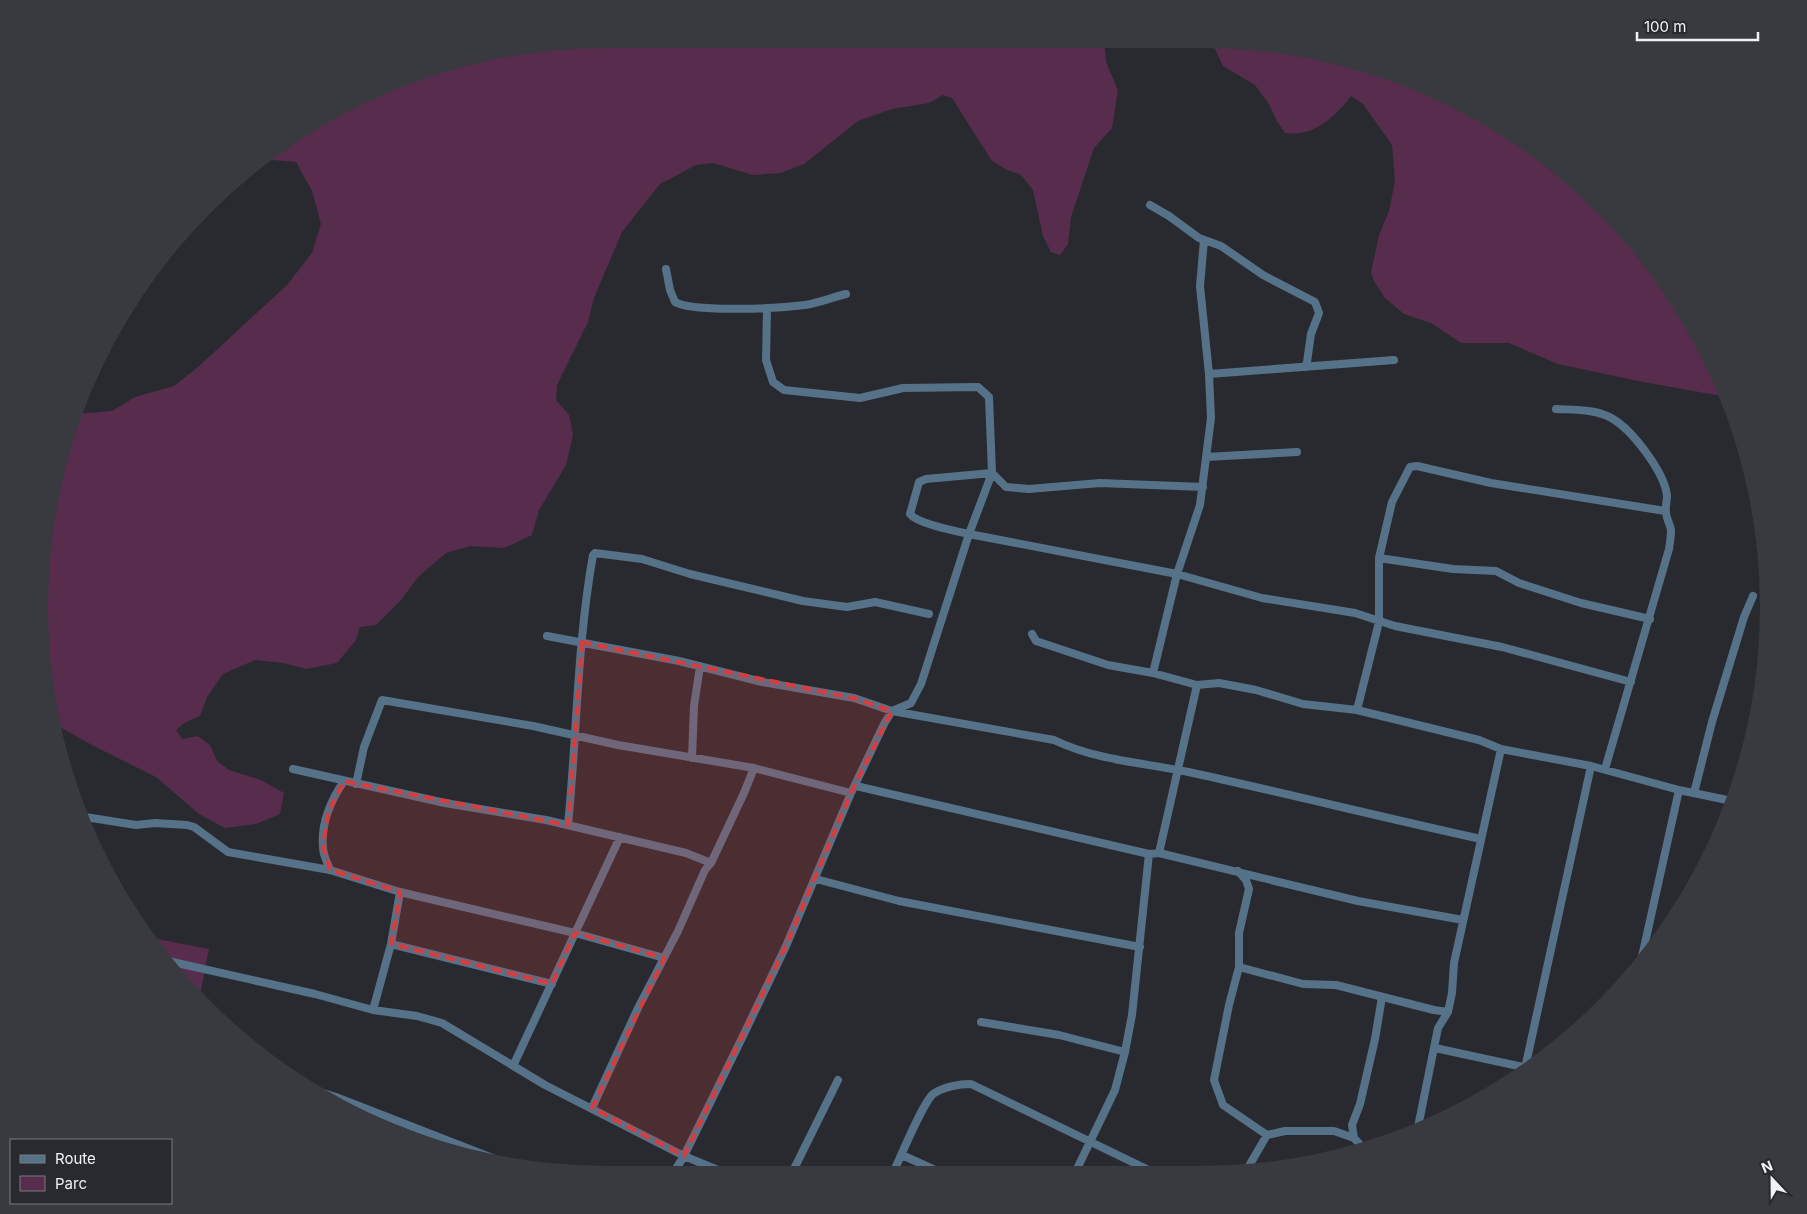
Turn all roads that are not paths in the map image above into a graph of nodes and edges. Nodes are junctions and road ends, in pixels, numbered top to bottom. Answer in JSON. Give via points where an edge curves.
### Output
{"nodes":[{"id":1,"x":1150,"y":205,"type":"dead end"},
{"id":2,"x":1204,"y":240,"type":"junction"},
{"id":3,"x":666,"y":269,"type":"dead end"},
{"id":4,"x":846,"y":294,"type":"dead end"},
{"id":5,"x":767,"y":308,"type":"junction"},
{"id":6,"x":1394,"y":360,"type":"dead end"},
{"id":7,"x":1305,"y":367,"type":"junction"},
{"id":8,"x":1209,"y":374,"type":"junction"},
{"id":9,"x":1556,"y":409,"type":"dead end"},
{"id":10,"x":1297,"y":452,"type":"dead end"},
{"id":11,"x":1206,"y":457,"type":"junction"},
{"id":12,"x":992,"y":473,"type":"junction"},
{"id":13,"x":1203,"y":487,"type":"junction"},
{"id":14,"x":1665,"y":511,"type":"junction"},
{"id":15,"x":969,"y":534,"type":"junction"},
{"id":16,"x":1380,"y":558,"type":"junction"},
{"id":17,"x":1177,"y":574,"type":"junction"},
{"id":18,"x":1753,"y":596,"type":"dead end"},
{"id":19,"x":929,"y":614,"type":"dead end"},
{"id":20,"x":1650,"y":619,"type":"junction"},
{"id":21,"x":1379,"y":622,"type":"junction"},
{"id":22,"x":1032,"y":634,"type":"dead end"},
{"id":23,"x":547,"y":636,"type":"dead end"},
{"id":24,"x":582,"y":642,"type":"junction"},
{"id":25,"x":700,"y":666,"type":"junction"},
{"id":26,"x":1153,"y":673,"type":"junction"},
{"id":27,"x":1631,"y":682,"type":"junction"},
{"id":28,"x":1197,"y":686,"type":"junction"},
{"id":29,"x":1356,"y":710,"type":"junction"},
{"id":30,"x":892,"y":711,"type":"junction"},
{"id":31,"x":575,"y":734,"type":"junction"},
{"id":32,"x":1501,"y":749,"type":"junction"},
{"id":33,"x":692,"y":758,"type":"junction"},
{"id":34,"x":1591,"y":766,"type":"junction"},
{"id":35,"x":754,"y":768,"type":"junction"},
{"id":36,"x":293,"y":769,"type":"dead end"},
{"id":37,"x":1605,"y":769,"type":"junction"},
{"id":38,"x":1178,"y":770,"type":"junction"},
{"id":39,"x":344,"y":781,"type":"junction"},
{"id":40,"x":356,"y":784,"type":"junction"},
{"id":41,"x":854,"y":789,"type":"junction"},
{"id":42,"x":1679,"y":790,"type":"junction"},
{"id":43,"x":1694,"y":793,"type":"junction"},
{"id":44,"x":1725,"y":800,"type":"edge"},
{"id":45,"x":89,"y":818,"type":"edge"},
{"id":46,"x":568,"y":825,"type":"junction"},
{"id":47,"x":620,"y":837,"type":"junction"},
{"id":48,"x":1481,"y":839,"type":"junction"},
{"id":49,"x":1159,"y":853,"type":"junction"},
{"id":50,"x":1149,"y":854,"type":"junction"},
{"id":51,"x":711,"y":863,"type":"junction"},
{"id":52,"x":330,"y":870,"type":"junction"},
{"id":53,"x":1238,"y":872,"type":"junction"},
{"id":54,"x":816,"y":880,"type":"junction"},
{"id":55,"x":400,"y":892,"type":"junction"},
{"id":56,"x":1463,"y":920,"type":"junction"},
{"id":57,"x":575,"y":933,"type":"junction"},
{"id":58,"x":391,"y":944,"type":"junction"},
{"id":59,"x":1140,"y":947,"type":"junction"},
{"id":60,"x":1645,"y":947,"type":"edge"},
{"id":61,"x":664,"y":958,"type":"junction"},
{"id":62,"x":175,"y":963,"type":"edge"},
{"id":63,"x":1239,"y":967,"type":"junction"},
{"id":64,"x":552,"y":984,"type":"junction"},
{"id":65,"x":1382,"y":997,"type":"junction"},
{"id":66,"x":373,"y":1010,"type":"junction"},
{"id":67,"x":1448,"y":1012,"type":"junction"},
{"id":68,"x":981,"y":1022,"type":"dead end"},
{"id":69,"x":1435,"y":1048,"type":"junction"},
{"id":70,"x":1125,"y":1052,"type":"junction"},
{"id":71,"x":1528,"y":1060,"type":"edge"},
{"id":72,"x":513,"y":1066,"type":"junction"},
{"id":73,"x":1518,"y":1067,"type":"edge"},
{"id":74,"x":838,"y":1080,"type":"dead end"},
{"id":75,"x":339,"y":1098,"type":"edge"},
{"id":76,"x":592,"y":1108,"type":"junction"},
{"id":77,"x":1419,"y":1122,"type":"edge"},
{"id":78,"x":1267,"y":1135,"type":"junction"},
{"id":79,"x":1354,"y":1138,"type":"junction"},
{"id":80,"x":1090,"y":1141,"type":"junction"},
{"id":81,"x":1359,"y":1143,"type":"edge"},
{"id":82,"x":468,"y":1149,"type":"edge"},
{"id":83,"x":902,"y":1155,"type":"junction"},
{"id":84,"x":684,"y":1156,"type":"junction"},
{"id":85,"x":1250,"y":1164,"type":"edge"},
{"id":86,"x":678,"y":1166,"type":"edge"},
{"id":87,"x":708,"y":1166,"type":"edge"},
{"id":88,"x":795,"y":1166,"type":"edge"},
{"id":89,"x":896,"y":1166,"type":"edge"},
{"id":90,"x":926,"y":1166,"type":"edge"},
{"id":91,"x":1078,"y":1166,"type":"edge"},
{"id":92,"x":1141,"y":1166,"type":"edge"}],
"edges":[{"from":1,"to":2,"type":"street"},
{"from":2,"to":7,"type":"street","via":[[1220,246],[1263,275],[1315,302],[1319,312],[1312,329]]},
{"from":2,"to":8,"type":"street","via":[[1200,286]]},
{"from":3,"to":5,"type":"street","via":[[677,304]]},
{"from":4,"to":5,"type":"street","via":[[807,304]]},
{"from":5,"to":12,"type":"street","via":[[766,360],[773,382],[784,390],[860,398],[903,388],[978,387],[989,398]]},
{"from":6,"to":7,"type":"street"},
{"from":7,"to":8,"type":"street"},
{"from":8,"to":11,"type":"street","via":[[1211,418]]},
{"from":9,"to":14,"type":"street","via":[[1601,414],[1625,428],[1653,462],[1667,496]]},
{"from":10,"to":11,"type":"street"},
{"from":11,"to":13,"type":"street"},
{"from":12,"to":13,"type":"street","via":[[1006,487],[1029,489],[1100,483]]},
{"from":12,"to":15,"type":"street"},
{"from":12,"to":15,"type":"street","via":[[926,479],[918,485],[911,516]]},
{"from":13,"to":17,"type":"street","via":[[1200,506]]},
{"from":14,"to":16,"type":"street","via":[[1410,467],[1392,502]]},
{"from":14,"to":20,"type":"street","via":[[1671,530],[1669,550]]},
{"from":15,"to":17,"type":"street"},
{"from":15,"to":30,"type":"street","via":[[921,684],[911,703]]},
{"from":16,"to":20,"type":"street","via":[[1453,569],[1496,571],[1519,583],[1581,603]]},
{"from":16,"to":21,"type":"street"},
{"from":17,"to":21,"type":"street","via":[[1262,598],[1355,613]]},
{"from":17,"to":26,"type":"street"},
{"from":18,"to":43,"type":"street","via":[[1712,722]]},
{"from":19,"to":24,"type":"street","via":[[875,602],[847,607],[803,601],[642,559],[597,552],[593,555],[588,581]]},
{"from":20,"to":27,"type":"street"},
{"from":21,"to":27,"type":"street","via":[[1502,647]]},
{"from":21,"to":29,"type":"street"},
{"from":22,"to":26,"type":"street","via":[[1036,641],[1108,665]]},
{"from":23,"to":24,"type":"street"},
{"from":24,"to":25,"type":"street"},
{"from":24,"to":31,"type":"street"},
{"from":25,"to":30,"type":"street","via":[[762,682],[854,698]]},
{"from":25,"to":33,"type":"street","via":[[694,706]]},
{"from":26,"to":28,"type":"street"},
{"from":27,"to":37,"type":"street"},
{"from":28,"to":29,"type":"street","via":[[1219,683],[1303,704]]},
{"from":28,"to":38,"type":"street"},
{"from":29,"to":32,"type":"street","via":[[1479,740]]},
{"from":30,"to":38,"type":"street","via":[[1054,740],[1071,748],[1126,762]]},
{"from":30,"to":41,"type":"street"},
{"from":31,"to":33,"type":"street"},
{"from":31,"to":40,"type":"street","via":[[382,700],[361,756]]},
{"from":31,"to":46,"type":"street"},
{"from":32,"to":34,"type":"street"},
{"from":32,"to":48,"type":"street"},
{"from":33,"to":35,"type":"street"},
{"from":34,"to":37,"type":"street"},
{"from":34,"to":71,"type":"street"},
{"from":35,"to":41,"type":"street"},
{"from":35,"to":51,"type":"street"},
{"from":36,"to":39,"type":"street"},
{"from":37,"to":42,"type":"street"},
{"from":38,"to":48,"type":"street"},
{"from":38,"to":49,"type":"street"},
{"from":39,"to":40,"type":"street"},
{"from":39,"to":52,"type":"street","via":[[330,806],[323,839]]},
{"from":40,"to":46,"type":"street"},
{"from":41,"to":50,"type":"street"},
{"from":41,"to":54,"type":"street"},
{"from":42,"to":43,"type":"street"},
{"from":42,"to":60,"type":"street"},
{"from":43,"to":44,"type":"street"},
{"from":45,"to":52,"type":"street","via":[[136,825],[188,825],[228,852]]},
{"from":46,"to":47,"type":"street"},
{"from":47,"to":51,"type":"street","via":[[686,853]]},
{"from":47,"to":57,"type":"street"},
{"from":48,"to":56,"type":"street"},
{"from":49,"to":50,"type":"street"},
{"from":49,"to":53,"type":"street"},
{"from":50,"to":59,"type":"street"},
{"from":51,"to":61,"type":"street"},
{"from":52,"to":55,"type":"street"},
{"from":53,"to":56,"type":"street","via":[[1358,901]]},
{"from":53,"to":63,"type":"street","via":[[1246,880],[1249,890],[1239,933]]},
{"from":54,"to":59,"type":"street","via":[[899,901]]},
{"from":54,"to":84,"type":"street"},
{"from":55,"to":57,"type":"street"},
{"from":55,"to":58,"type":"street"},
{"from":56,"to":67,"type":"street"},
{"from":57,"to":61,"type":"street"},
{"from":57,"to":64,"type":"street"},
{"from":58,"to":64,"type":"street"},
{"from":58,"to":66,"type":"street"},
{"from":59,"to":70,"type":"street"},
{"from":61,"to":76,"type":"street"},
{"from":62,"to":66,"type":"street"},
{"from":63,"to":65,"type":"street","via":[[1303,984],[1336,985]]},
{"from":63,"to":78,"type":"street","via":[[1214,1080],[1223,1105]]},
{"from":64,"to":72,"type":"street"},
{"from":65,"to":67,"type":"street"},
{"from":65,"to":79,"type":"street","via":[[1360,1104],[1352,1125]]},
{"from":66,"to":72,"type":"street","via":[[442,1023]]},
{"from":67,"to":69,"type":"street","via":[[1438,1028]]},
{"from":68,"to":70,"type":"street","via":[[1059,1035]]},
{"from":69,"to":73,"type":"street"},
{"from":69,"to":77,"type":"street"},
{"from":70,"to":80,"type":"street","via":[[1115,1090]]},
{"from":72,"to":76,"type":"street"},
{"from":74,"to":88,"type":"street"},
{"from":75,"to":82,"type":"street"},
{"from":76,"to":84,"type":"street"},
{"from":78,"to":79,"type":"street","via":[[1285,1131],[1334,1131]]},
{"from":78,"to":85,"type":"street"},
{"from":79,"to":81,"type":"street"},
{"from":80,"to":83,"type":"street","via":[[980,1087],[963,1084],[942,1089],[930,1098]]},
{"from":80,"to":91,"type":"street"},
{"from":80,"to":92,"type":"street"},
{"from":83,"to":89,"type":"street"},
{"from":83,"to":90,"type":"street"},
{"from":84,"to":86,"type":"street"},
{"from":84,"to":87,"type":"street"}]}
